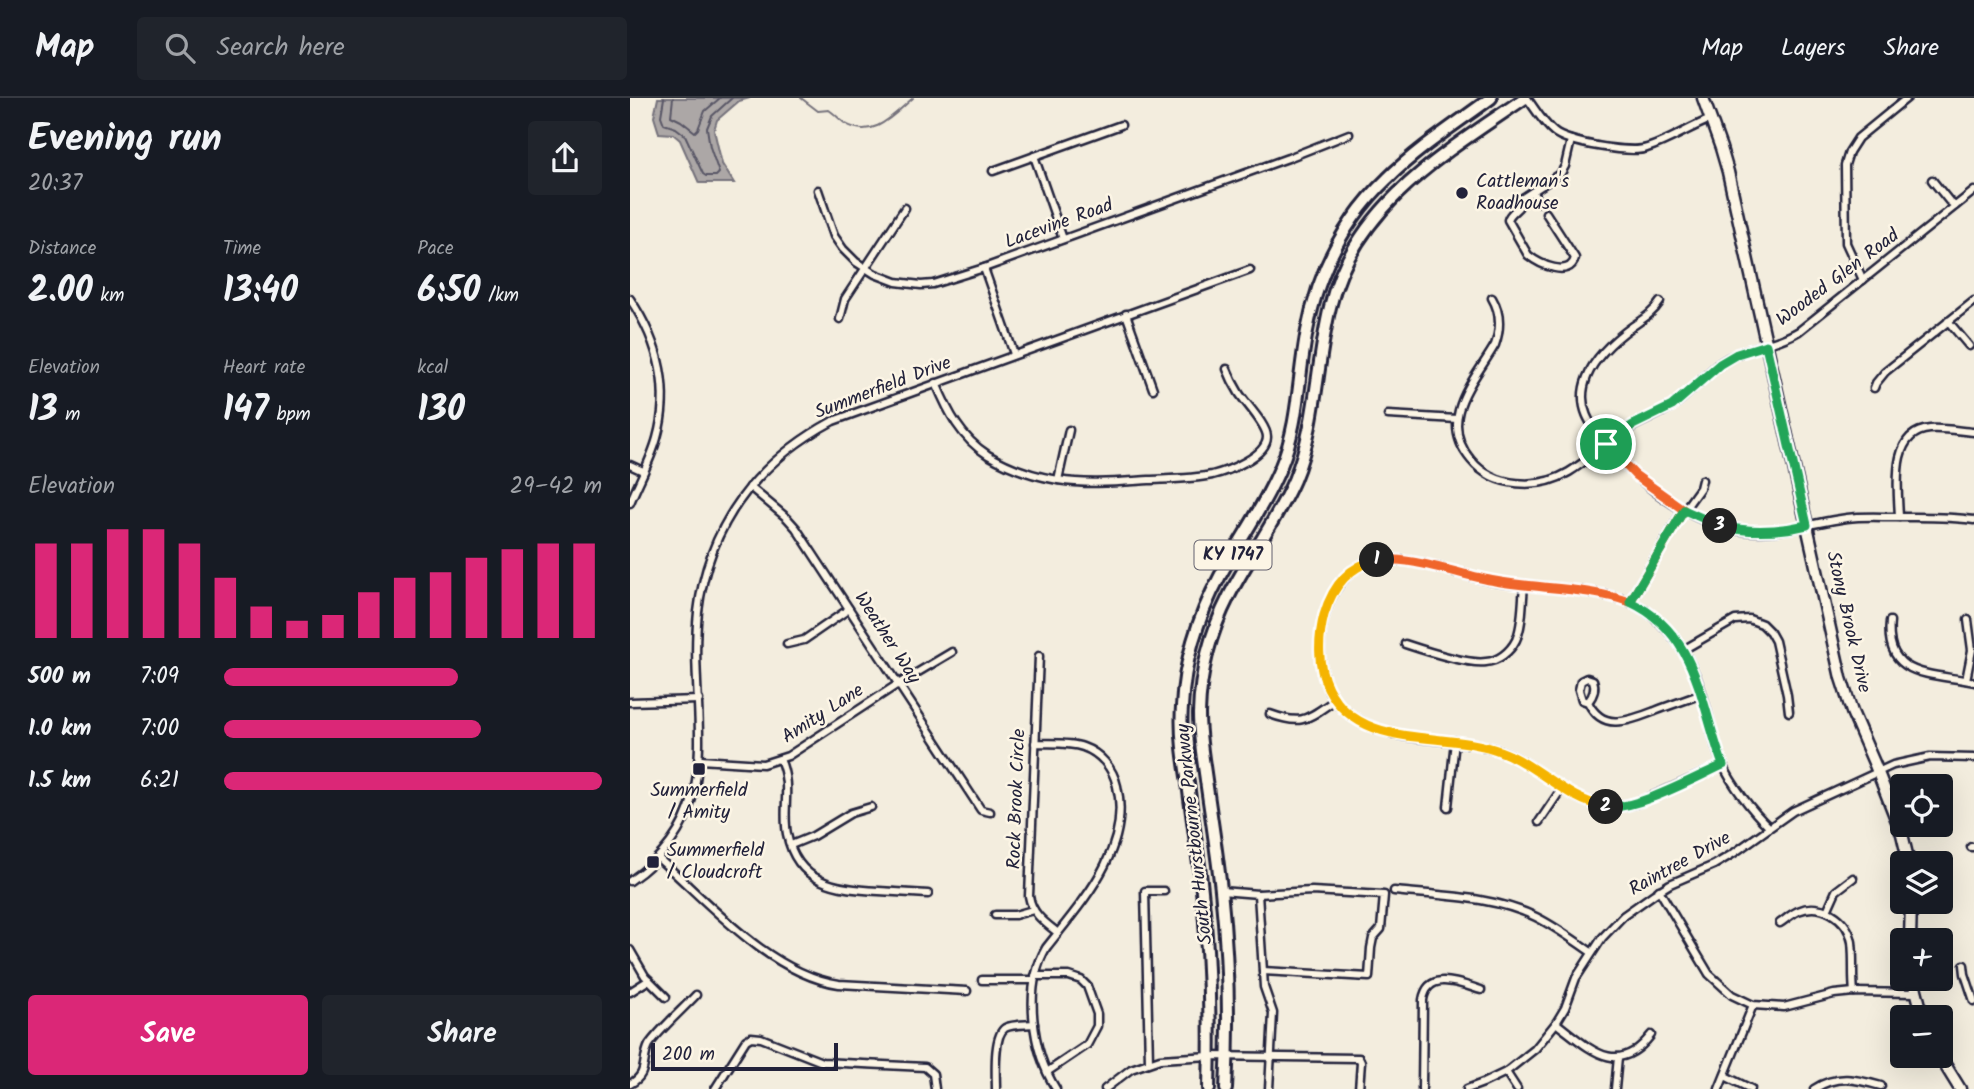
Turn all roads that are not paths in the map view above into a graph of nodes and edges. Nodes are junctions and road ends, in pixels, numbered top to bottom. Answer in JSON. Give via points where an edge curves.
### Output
{"nodes":[{"id":1,"x":1491,"y":98,"type":"edge"},
{"id":2,"x":1526,"y":98,"type":"edge"},
{"id":3,"x":1703,"y":98,"type":"edge"},
{"id":4,"x":1907,"y":98,"type":"edge"},
{"id":5,"x":1711,"y":119,"type":"junction"},
{"id":6,"x":1121,"y":125,"type":"dead end"},
{"id":7,"x":1349,"y":134,"type":"dead end"},
{"id":8,"x":1570,"y":140,"type":"junction"},
{"id":9,"x":1034,"y":156,"type":"junction"},
{"id":10,"x":993,"y":171,"type":"dead end"},
{"id":11,"x":1932,"y":180,"type":"dead end"},
{"id":12,"x":818,"y":190,"type":"dead end"},
{"id":13,"x":1974,"y":191,"type":"edge"},
{"id":14,"x":1533,"y":193,"type":"junction"},
{"id":15,"x":1539,"y":202,"type":"dead end"},
{"id":16,"x":1955,"y":206,"type":"junction"},
{"id":17,"x":905,"y":208,"type":"dead end"},
{"id":18,"x":1546,"y":213,"type":"dead end"},
{"id":19,"x":1063,"y":239,"type":"junction"},
{"id":20,"x":865,"y":268,"type":"junction"},
{"id":21,"x":984,"y":268,"type":"junction"},
{"id":22,"x":1250,"y":270,"type":"dead end"},
{"id":23,"x":1863,"y":280,"type":"junction"},
{"id":24,"x":1492,"y":298,"type":"dead end"},
{"id":25,"x":630,"y":299,"type":"edge"},
{"id":26,"x":1974,"y":301,"type":"edge"},
{"id":27,"x":1660,"y":302,"type":"dead end"},
{"id":28,"x":1126,"y":314,"type":"junction"},
{"id":29,"x":840,"y":319,"type":"dead end"},
{"id":30,"x":1948,"y":321,"type":"junction"},
{"id":31,"x":1766,"y":345,"type":"junction"},
{"id":32,"x":1969,"y":346,"type":"dead end"},
{"id":33,"x":1014,"y":354,"type":"junction"},
{"id":34,"x":1227,"y":369,"type":"dead end"},
{"id":35,"x":936,"y":383,"type":"junction"},
{"id":36,"x":1874,"y":388,"type":"dead end"},
{"id":37,"x":1153,"y":389,"type":"dead end"},
{"id":38,"x":1388,"y":415,"type":"dead end"},
{"id":39,"x":1457,"y":419,"type":"junction"},
{"id":40,"x":1069,"y":430,"type":"dead end"},
{"id":41,"x":1974,"y":432,"type":"edge"},
{"id":42,"x":1606,"y":444,"type":"junction"},
{"id":43,"x":630,"y":465,"type":"edge"},
{"id":44,"x":643,"y":471,"type":"junction"},
{"id":45,"x":1059,"y":480,"type":"junction"},
{"id":46,"x":1702,"y":480,"type":"dead end"},
{"id":47,"x":750,"y":487,"type":"junction"},
{"id":48,"x":630,"y":503,"type":"edge"},
{"id":49,"x":1684,"y":510,"type":"junction"},
{"id":50,"x":1899,"y":517,"type":"junction"},
{"id":51,"x":1974,"y":520,"type":"edge"},
{"id":52,"x":1807,"y":525,"type":"junction"},
{"id":53,"x":1524,"y":586,"type":"junction"},
{"id":54,"x":1630,"y":602,"type":"junction"},
{"id":55,"x":849,"y":609,"type":"junction"},
{"id":56,"x":1968,"y":620,"type":"dead end"},
{"id":57,"x":1890,"y":621,"type":"dead end"},
{"id":58,"x":788,"y":644,"type":"dead end"},
{"id":59,"x":1405,"y":644,"type":"dead end"},
{"id":60,"x":1683,"y":650,"type":"junction"},
{"id":61,"x":952,"y":652,"type":"dead end"},
{"id":62,"x":1039,"y":656,"type":"dead end"},
{"id":63,"x":1970,"y":681,"type":"edge"},
{"id":64,"x":898,"y":684,"type":"junction"},
{"id":65,"x":1702,"y":694,"type":"junction"},
{"id":66,"x":699,"y":700,"type":"junction"},
{"id":67,"x":1335,"y":700,"type":"junction"},
{"id":68,"x":630,"y":702,"type":"edge"},
{"id":69,"x":1588,"y":702,"type":"dead end"},
{"id":70,"x":1789,"y":712,"type":"dead end"},
{"id":71,"x":1270,"y":714,"type":"dead end"},
{"id":72,"x":1455,"y":741,"type":"junction"},
{"id":73,"x":1035,"y":743,"type":"junction"},
{"id":74,"x":1974,"y":758,"type":"edge"},
{"id":75,"x":780,"y":759,"type":"junction"},
{"id":76,"x":700,"y":760,"type":"junction"},
{"id":77,"x":1723,"y":765,"type":"junction"},
{"id":78,"x":1878,"y":773,"type":"junction"},
{"id":79,"x":1562,"y":788,"type":"junction"},
{"id":80,"x":871,"y":807,"type":"dead end"},
{"id":81,"x":1448,"y":807,"type":"dead end"},
{"id":82,"x":990,"y":812,"type":"dead end"},
{"id":83,"x":1539,"y":822,"type":"dead end"},
{"id":84,"x":1769,"y":827,"type":"junction"},
{"id":85,"x":791,"y":845,"type":"junction"},
{"id":86,"x":1906,"y":851,"type":"edge"},
{"id":87,"x":658,"y":858,"type":"junction"},
{"id":88,"x":1853,"y":878,"type":"dead end"},
{"id":89,"x":630,"y":881,"type":"edge"},
{"id":90,"x":1659,"y":890,"type":"junction"},
{"id":91,"x":1164,"y":891,"type":"dead end"},
{"id":92,"x":1221,"y":891,"type":"junction"},
{"id":93,"x":1394,"y":891,"type":"dead end"},
{"id":94,"x":928,"y":894,"type":"dead end"},
{"id":95,"x":1258,"y":894,"type":"junction"},
{"id":96,"x":1033,"y":910,"type":"junction"},
{"id":97,"x":1827,"y":911,"type":"junction"},
{"id":98,"x":995,"y":915,"type":"dead end"},
{"id":99,"x":1780,"y":923,"type":"dead end"},
{"id":100,"x":1058,"y":933,"type":"junction"},
{"id":101,"x":630,"y":950,"type":"edge"},
{"id":102,"x":1591,"y":952,"type":"junction"},
{"id":103,"x":1964,"y":965,"type":"dead end"},
{"id":104,"x":1263,"y":971,"type":"junction"},
{"id":105,"x":1034,"y":978,"type":"junction"},
{"id":106,"x":649,"y":980,"type":"junction"},
{"id":107,"x":982,"y":980,"type":"dead end"},
{"id":108,"x":1480,"y":990,"type":"dead end"},
{"id":109,"x":967,"y":991,"type":"dead end"},
{"id":110,"x":630,"y":992,"type":"edge"},
{"id":111,"x":1854,"y":992,"type":"junction"},
{"id":112,"x":1916,"y":993,"type":"joint"},
{"id":113,"x":696,"y":995,"type":"dead end"},
{"id":114,"x":666,"y":997,"type":"dead end"},
{"id":115,"x":1974,"y":1001,"type":"edge"},
{"id":116,"x":1754,"y":1005,"type":"junction"},
{"id":117,"x":1920,"y":1005,"type":"edge"},
{"id":118,"x":1556,"y":1023,"type":"junction"},
{"id":119,"x":1034,"y":1024,"type":"junction"},
{"id":120,"x":1651,"y":1035,"type":"dead end"},
{"id":121,"x":1210,"y":1056,"type":"junction"},
{"id":122,"x":1228,"y":1057,"type":"junction"},
{"id":123,"x":1618,"y":1057,"type":"junction"},
{"id":124,"x":1270,"y":1058,"type":"junction"},
{"id":125,"x":1149,"y":1062,"type":"junction"},
{"id":126,"x":1947,"y":1068,"type":"edge"},
{"id":127,"x":1047,"y":1072,"type":"junction"},
{"id":128,"x":1506,"y":1072,"type":"junction"},
{"id":129,"x":1725,"y":1076,"type":"junction"},
{"id":130,"x":1112,"y":1082,"type":"junction"},
{"id":131,"x":630,"y":1084,"type":"edge"},
{"id":132,"x":1881,"y":1086,"type":"dead end"},
{"id":133,"x":715,"y":1089,"type":"edge"},
{"id":134,"x":935,"y":1089,"type":"edge"},
{"id":135,"x":996,"y":1089,"type":"edge"},
{"id":136,"x":1056,"y":1089,"type":"edge"},
{"id":137,"x":1105,"y":1089,"type":"edge"},
{"id":138,"x":1118,"y":1089,"type":"edge"},
{"id":139,"x":1209,"y":1089,"type":"edge"},
{"id":140,"x":1226,"y":1089,"type":"edge"},
{"id":141,"x":1269,"y":1089,"type":"edge"},
{"id":142,"x":1359,"y":1089,"type":"edge"},
{"id":143,"x":1422,"y":1089,"type":"edge"},
{"id":144,"x":1466,"y":1089,"type":"edge"},
{"id":145,"x":1517,"y":1089,"type":"edge"},
{"id":146,"x":1615,"y":1089,"type":"edge"},
{"id":147,"x":1719,"y":1089,"type":"edge"},
{"id":148,"x":1751,"y":1089,"type":"edge"},
{"id":149,"x":1814,"y":1089,"type":"edge"},
{"id":150,"x":1960,"y":1089,"type":"edge"}],
"edges":[{"from":1,"to":121,"type":"main road","name":"South Hurstbourne Parkway","number":"KY 1747","via":[[1388,177],[1340,238],[1314,300],[1292,433],[1282,463],[1221,574],[1196,631],[1183,688],[1182,733],[1206,928]]},
{"from":2,"to":8,"type":"street","via":[[1554,132]]},
{"from":2,"to":92,"type":"main road","name":"South Hurstbourne Parkway","number":"KY 1747","via":[[1446,152],[1393,197],[1357,244],[1336,285],[1305,449],[1283,504],[1227,599],[1202,677],[1201,745]]},
{"from":3,"to":5,"type":"street","name":"Stony Brook Drive"},
{"from":4,"to":23,"type":"street","via":[[1858,138],[1845,165],[1846,243]]},
{"from":5,"to":8,"type":"street","via":[[1636,151]]},
{"from":5,"to":31,"type":"street","name":"Stony Brook Drive","via":[[1728,172]]},
{"from":6,"to":9,"type":"street"},
{"from":7,"to":19,"type":"street","name":"Lacevine Road"},
{"from":8,"to":14,"type":"street","via":[[1561,173]]},
{"from":9,"to":10,"type":"street"},
{"from":9,"to":19,"type":"street"},
{"from":11,"to":16,"type":"street"},
{"from":12,"to":20,"type":"street","name":"Lacevine Road","via":[[834,236]]},
{"from":13,"to":16,"type":"street","name":"Wooded Glen Road"},
{"from":14,"to":15,"type":"street"},
{"from":14,"to":18,"type":"street","via":[[1521,200],[1522,205],[1508,220],[1528,256],[1558,269],[1570,267],[1574,258]]},
{"from":16,"to":23,"type":"street","name":"Wooded Glen Road"},
{"from":17,"to":20,"type":"street"},
{"from":19,"to":21,"type":"street","name":"Lacevine Road"},
{"from":20,"to":21,"type":"street","name":"Lacevine Road","via":[[888,280],[921,285],[942,283]]},
{"from":20,"to":29,"type":"street","via":[[842,304]]},
{"from":21,"to":33,"type":"street"},
{"from":22,"to":28,"type":"street","name":"Summerfield Drive"},
{"from":23,"to":31,"type":"street","name":"Wooded Glen Road","via":[[1799,331]]},
{"from":24,"to":39,"type":"street","via":[[1499,311],[1498,337],[1462,398]]},
{"from":25,"to":44,"type":"street","via":[[652,338],[663,378],[658,436]]},
{"from":26,"to":30,"type":"street"},
{"from":27,"to":42,"type":"street","via":[[1612,344],[1587,376],[1584,410]]},
{"from":28,"to":33,"type":"street","name":"Summerfield Drive"},
{"from":28,"to":37,"type":"street"},
{"from":30,"to":32,"type":"street"},
{"from":30,"to":36,"type":"street","via":[[1885,372]]},
{"from":31,"to":42,"type":"street","name":"Wooded Glen Road","via":[[1720,364],[1672,406]]},
{"from":31,"to":52,"type":"street","name":"Stony Brook Drive"},
{"from":33,"to":35,"type":"street","name":"Summerfield Drive"},
{"from":34,"to":45,"type":"street","via":[[1264,427],[1267,438],[1261,451],[1238,465],[1195,478],[1097,483]]},
{"from":35,"to":45,"type":"street","via":[[953,419],[986,454],[1018,470]]},
{"from":35,"to":47,"type":"street","name":"Summerfield Drive","via":[[810,433]]},
{"from":38,"to":39,"type":"street"},
{"from":39,"to":42,"type":"street","name":"Wooded Glen Road","via":[[1459,439],[1471,461],[1507,482],[1548,481],[1577,467]]},
{"from":40,"to":45,"type":"street"},
{"from":41,"to":50,"type":"street","via":[[1930,429],[1909,438],[1899,458]]},
{"from":42,"to":49,"type":"street","via":[[1635,475]]},
{"from":43,"to":44,"type":"street"},
{"from":44,"to":48,"type":"street"},
{"from":46,"to":49,"type":"street"},
{"from":47,"to":55,"type":"street","name":"Weather Way","via":[[796,528]]},
{"from":47,"to":66,"type":"street","name":"Summerfield Drive","via":[[729,517],[705,576],[697,629]]},
{"from":49,"to":52,"type":"street","via":[[1743,531]]},
{"from":49,"to":54,"type":"street"},
{"from":50,"to":51,"type":"street"},
{"from":50,"to":52,"type":"street","via":[[1846,518]]},
{"from":52,"to":78,"type":"street","name":"Stony Brook Drive","via":[[1844,688]]},
{"from":53,"to":54,"type":"street","via":[[1602,594]]},
{"from":53,"to":59,"type":"street","via":[[1516,640],[1498,659],[1475,662]]},
{"from":53,"to":67,"type":"street","via":[[1395,560],[1379,559],[1357,567],[1336,588],[1322,623],[1321,666]]},
{"from":54,"to":60,"type":"street","via":[[1661,623]]},
{"from":55,"to":58,"type":"street","via":[[804,640]]},
{"from":55,"to":64,"type":"street","name":"Weather Way"},
{"from":56,"to":63,"type":"street"},
{"from":57,"to":63,"type":"street","via":[[1891,645],[1904,666]]},
{"from":60,"to":65,"type":"street"},
{"from":60,"to":70,"type":"street","via":[[1735,620],[1762,624],[1775,641]]},
{"from":61,"to":64,"type":"street","name":"Amity Lane"},
{"from":62,"to":73,"type":"street","name":"Rock Brook Circle"},
{"from":64,"to":75,"type":"street","name":"Amity Lane"},
{"from":64,"to":82,"type":"street","name":"Weather Way","via":[[981,810]]},
{"from":65,"to":69,"type":"street","via":[[1625,721],[1602,718]]},
{"from":65,"to":77,"type":"street"},
{"from":66,"to":68,"type":"street"},
{"from":66,"to":76,"type":"street","name":"Summerfield Drive"},
{"from":67,"to":71,"type":"street","via":[[1300,721]]},
{"from":67,"to":72,"type":"street","via":[[1379,729]]},
{"from":72,"to":79,"type":"street","via":[[1502,752]]},
{"from":72,"to":81,"type":"street"},
{"from":73,"to":96,"type":"street","name":"Rock Brook Circle","via":[[1029,896]]},
{"from":73,"to":100,"type":"street","via":[[1076,745],[1093,752],[1111,770],[1119,797],[1116,839],[1105,867]]},
{"from":74,"to":78,"type":"street","name":"Raintree Drive","via":[[1921,758]]},
{"from":75,"to":76,"type":"street","name":"Amity Lane","via":[[763,764]]},
{"from":75,"to":85,"type":"street","via":[[787,782]]},
{"from":76,"to":87,"type":"street","name":"Summerfield Drive","via":[[686,817]]},
{"from":77,"to":79,"type":"street","via":[[1625,806],[1591,804]]},
{"from":77,"to":84,"type":"street"},
{"from":78,"to":84,"type":"street","name":"Raintree Drive","via":[[1813,801]]},
{"from":78,"to":86,"type":"street","name":"Stony Brook Drive"},
{"from":79,"to":83,"type":"street"},
{"from":80,"to":85,"type":"street"},
{"from":84,"to":90,"type":"street","name":"Raintree Drive","via":[[1734,853]]},
{"from":85,"to":94,"type":"street","via":[[803,868],[832,886]]},
{"from":87,"to":89,"type":"street","name":"Summerfield Drive"},
{"from":87,"to":109,"type":"street","via":[[741,935],[801,973],[829,983]]},
{"from":88,"to":97,"type":"street","via":[[1836,891]]},
{"from":90,"to":102,"type":"street","name":"Raintree Drive","via":[[1623,916]]},
{"from":90,"to":116,"type":"street","via":[[1715,981]]},
{"from":91,"to":125,"type":"street","via":[[1145,891]]},
{"from":92,"to":95,"type":"street"},
{"from":92,"to":122,"type":"main road","name":"South Hurstbourne Parkway","number":"KY 1747"},
{"from":93,"to":102,"type":"street","via":[[1475,899],[1512,908],[1534,916]]},
{"from":95,"to":104,"type":"street"},
{"from":95,"to":104,"type":"street","via":[[1384,895],[1369,977]]},
{"from":96,"to":98,"type":"street"},
{"from":96,"to":100,"type":"street"},
{"from":97,"to":99,"type":"street","via":[[1801,910]]},
{"from":97,"to":111,"type":"street","via":[[1840,919],[1850,934]]},
{"from":100,"to":105,"type":"street","via":[[1041,957]]},
{"from":101,"to":106,"type":"street"},
{"from":102,"to":118,"type":"street","name":"Raintree Drive"},
{"from":103,"to":115,"type":"street"},
{"from":104,"to":124,"type":"street","via":[[1273,1013]]},
{"from":105,"to":107,"type":"street"},
{"from":105,"to":119,"type":"street"},
{"from":105,"to":127,"type":"street","via":[[1081,980],[1097,1014],[1097,1026],[1087,1045]]},
{"from":106,"to":110,"type":"street"},
{"from":106,"to":114,"type":"street"},
{"from":108,"to":143,"type":"street","via":[[1446,980],[1427,988]]},
{"from":111,"to":112,"type":"street"},
{"from":111,"to":116,"type":"street","via":[[1784,1007]]},
{"from":112,"to":117,"type":"street"},
{"from":113,"to":131,"type":"street","via":[[650,1045],[644,1070]]},
{"from":116,"to":129,"type":"street"},
{"from":118,"to":123,"type":"street","via":[[1595,1053]]},
{"from":118,"to":128,"type":"street","name":"Raintree Drive","via":[[1535,1049]]},
{"from":119,"to":127,"type":"street"},
{"from":119,"to":135,"type":"street","via":[[1005,1029],[999,1037]]},
{"from":120,"to":123,"type":"street","via":[[1634,1052]]},
{"from":121,"to":122,"type":"street"},
{"from":121,"to":125,"type":"street"},
{"from":121,"to":139,"type":"main road","name":"South Hurstbourne Parkway","number":"KY 1747"},
{"from":122,"to":124,"type":"street"},
{"from":122,"to":140,"type":"main road","name":"South Hurstbourne Parkway","number":"KY 1747"},
{"from":123,"to":146,"type":"street"},
{"from":124,"to":141,"type":"street"},
{"from":124,"to":142,"type":"street","via":[[1359,1058]]},
{"from":125,"to":130,"type":"street"},
{"from":126,"to":150,"type":"street"},
{"from":127,"to":136,"type":"street"},
{"from":128,"to":144,"type":"street","name":"Raintree Drive"},
{"from":128,"to":145,"type":"street"},
{"from":129,"to":147,"type":"street"},
{"from":129,"to":148,"type":"street"},
{"from":130,"to":137,"type":"street"},
{"from":130,"to":138,"type":"street"},
{"from":132,"to":149,"type":"street","via":[[1848,1078]]},
{"from":133,"to":134,"type":"street","via":[[751,1037],[822,1062],[925,1067],[933,1074]]}]}
